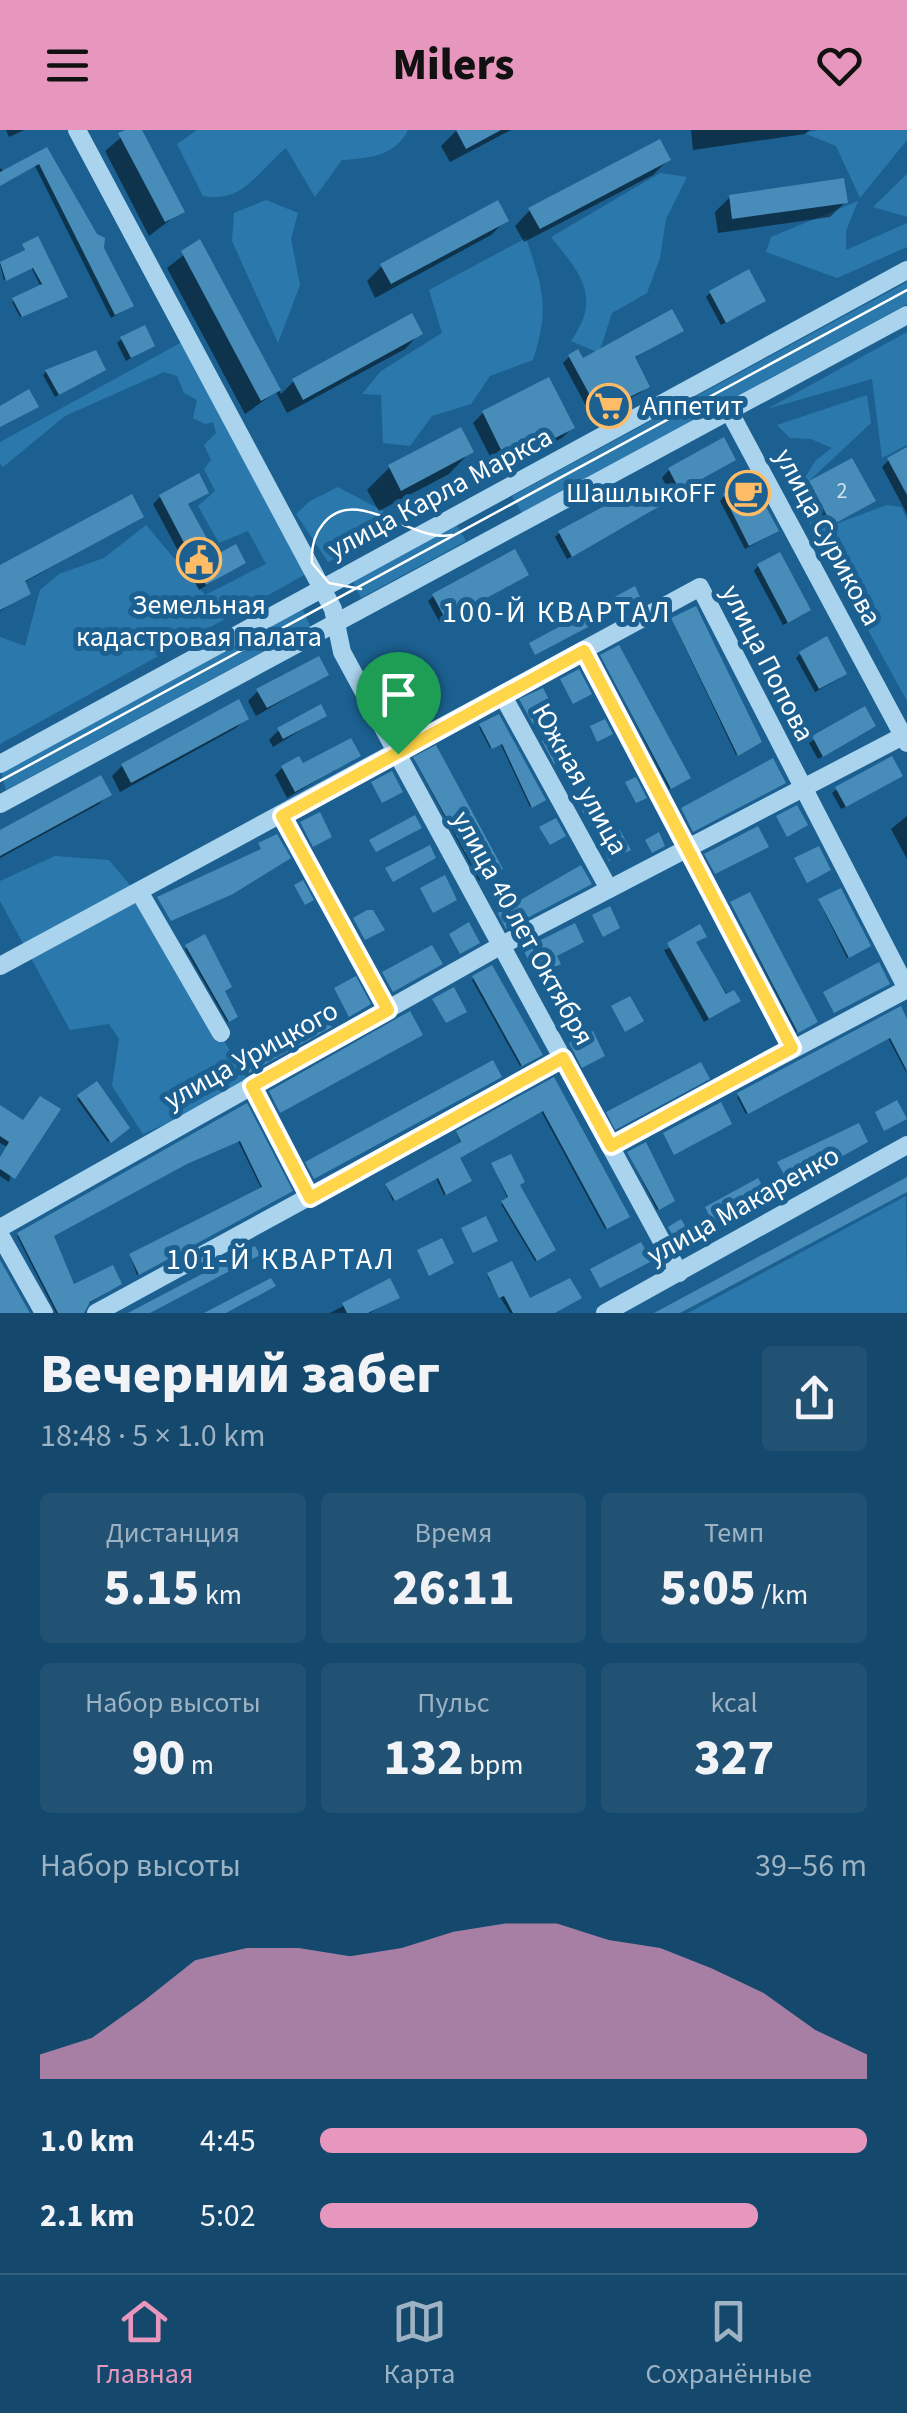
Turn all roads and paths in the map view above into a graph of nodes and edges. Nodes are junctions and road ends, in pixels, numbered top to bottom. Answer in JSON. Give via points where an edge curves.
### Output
{"nodes":[{"id":1,"x":77,"y":130,"type":"edge"},
{"id":2,"x":907,"y":270,"type":"edge"},
{"id":3,"x":907,"y":315,"type":"edge"},
{"id":4,"x":728,"y":409,"type":"junction"},
{"id":5,"x":320,"y":587,"type":"junction"},
{"id":6,"x":338,"y":620,"type":"junction"},
{"id":7,"x":584,"y":651,"type":"junction"},
{"id":8,"x":504,"y":696,"type":"junction"},
{"id":9,"x":905,"y":740,"type":"edge"},
{"id":10,"x":398,"y":754,"type":"junction"},
{"id":11,"x":0,"y":764,"type":"edge"},
{"id":12,"x":802,"y":789,"type":"junction"},
{"id":13,"x":0,"y":804,"type":"edge"},
{"id":14,"x":282,"y":816,"type":"junction"},
{"id":15,"x":687,"y":846,"type":"junction"},
{"id":16,"x":609,"y":889,"type":"junction"},
{"id":17,"x":140,"y":893,"type":"junction"},
{"id":18,"x":500,"y":946,"type":"junction"},
{"id":19,"x":0,"y":966,"type":"edge"},
{"id":20,"x":907,"y":989,"type":"edge"},
{"id":21,"x":388,"y":1010,"type":"junction"},
{"id":22,"x":221,"y":1033,"type":"dead end"},
{"id":23,"x":792,"y":1048,"type":"junction"},
{"id":24,"x":563,"y":1058,"type":"junction"},
{"id":25,"x":252,"y":1086,"type":"junction"},
{"id":26,"x":907,"y":1144,"type":"edge"},
{"id":27,"x":611,"y":1146,"type":"junction"},
{"id":28,"x":310,"y":1198,"type":"junction"},
{"id":29,"x":0,"y":1231,"type":"edge"},
{"id":30,"x":680,"y":1272,"type":"junction"},
{"id":31,"x":44,"y":1313,"type":"edge"},
{"id":32,"x":96,"y":1313,"type":"edge"},
{"id":33,"x":605,"y":1313,"type":"edge"}],
"edges":[{"from":1,"to":5,"type":"street","name":"улица 40 лет Октября"},
{"from":2,"to":5,"type":"street","name":"улица Карла Маркса"},
{"from":3,"to":4,"type":"street"},
{"from":4,"to":6,"type":"street"},
{"from":4,"to":9,"type":"street","name":"улица Сурикова"},
{"from":5,"to":6,"type":"street","name":"улица 40 лет Октября"},
{"from":5,"to":11,"type":"street","name":"улица Карла Маркса"},
{"from":6,"to":10,"type":"street","name":"улица 40 лет Октября","via":[[342,652]]},
{"from":6,"to":13,"type":"street"},
{"from":7,"to":8,"type":"street","name":"улица Попова"},
{"from":7,"to":12,"type":"street","name":"улица Попова","via":[[700,587]]},
{"from":7,"to":15,"type":"street"},
{"from":8,"to":10,"type":"street","name":"улица Попова"},
{"from":8,"to":16,"type":"street","name":"Южная улица"},
{"from":9,"to":12,"type":"street","name":"улица Урицкого"},
{"from":10,"to":14,"type":"street","name":"улица Попова"},
{"from":10,"to":18,"type":"street","name":"улица 40 лет Октября"},
{"from":12,"to":15,"type":"street","name":"улица Урицкого"},
{"from":12,"to":20,"type":"street","name":"улица Попова"},
{"from":14,"to":17,"type":"street","name":"улица Попова"},
{"from":14,"to":21,"type":"street"},
{"from":15,"to":16,"type":"street","name":"улица Урицкого"},
{"from":15,"to":23,"type":"street"},
{"from":16,"to":18,"type":"street","name":"улица Урицкого"},
{"from":17,"to":19,"type":"street","name":"улица Попова"},
{"from":17,"to":22,"type":"street"},
{"from":18,"to":21,"type":"street","name":"улица Урицкого"},
{"from":18,"to":24,"type":"street","name":"улица 40 лет Октября"},
{"from":20,"to":23,"type":"street"},
{"from":21,"to":25,"type":"street","name":"улица Урицкого"},
{"from":23,"to":27,"type":"street"},
{"from":24,"to":27,"type":"street","name":"улица 40 лет Октября"},
{"from":24,"to":28,"type":"street"},
{"from":25,"to":28,"type":"street"},
{"from":25,"to":29,"type":"street","name":"улица Урицкого"},
{"from":26,"to":30,"type":"street","name":"улица Макаренко"},
{"from":27,"to":30,"type":"street","name":"улица 40 лет Октября"},
{"from":28,"to":32,"type":"street"},
{"from":29,"to":31,"type":"street"},
{"from":30,"to":33,"type":"street","name":"улица Макаренко"}]}
